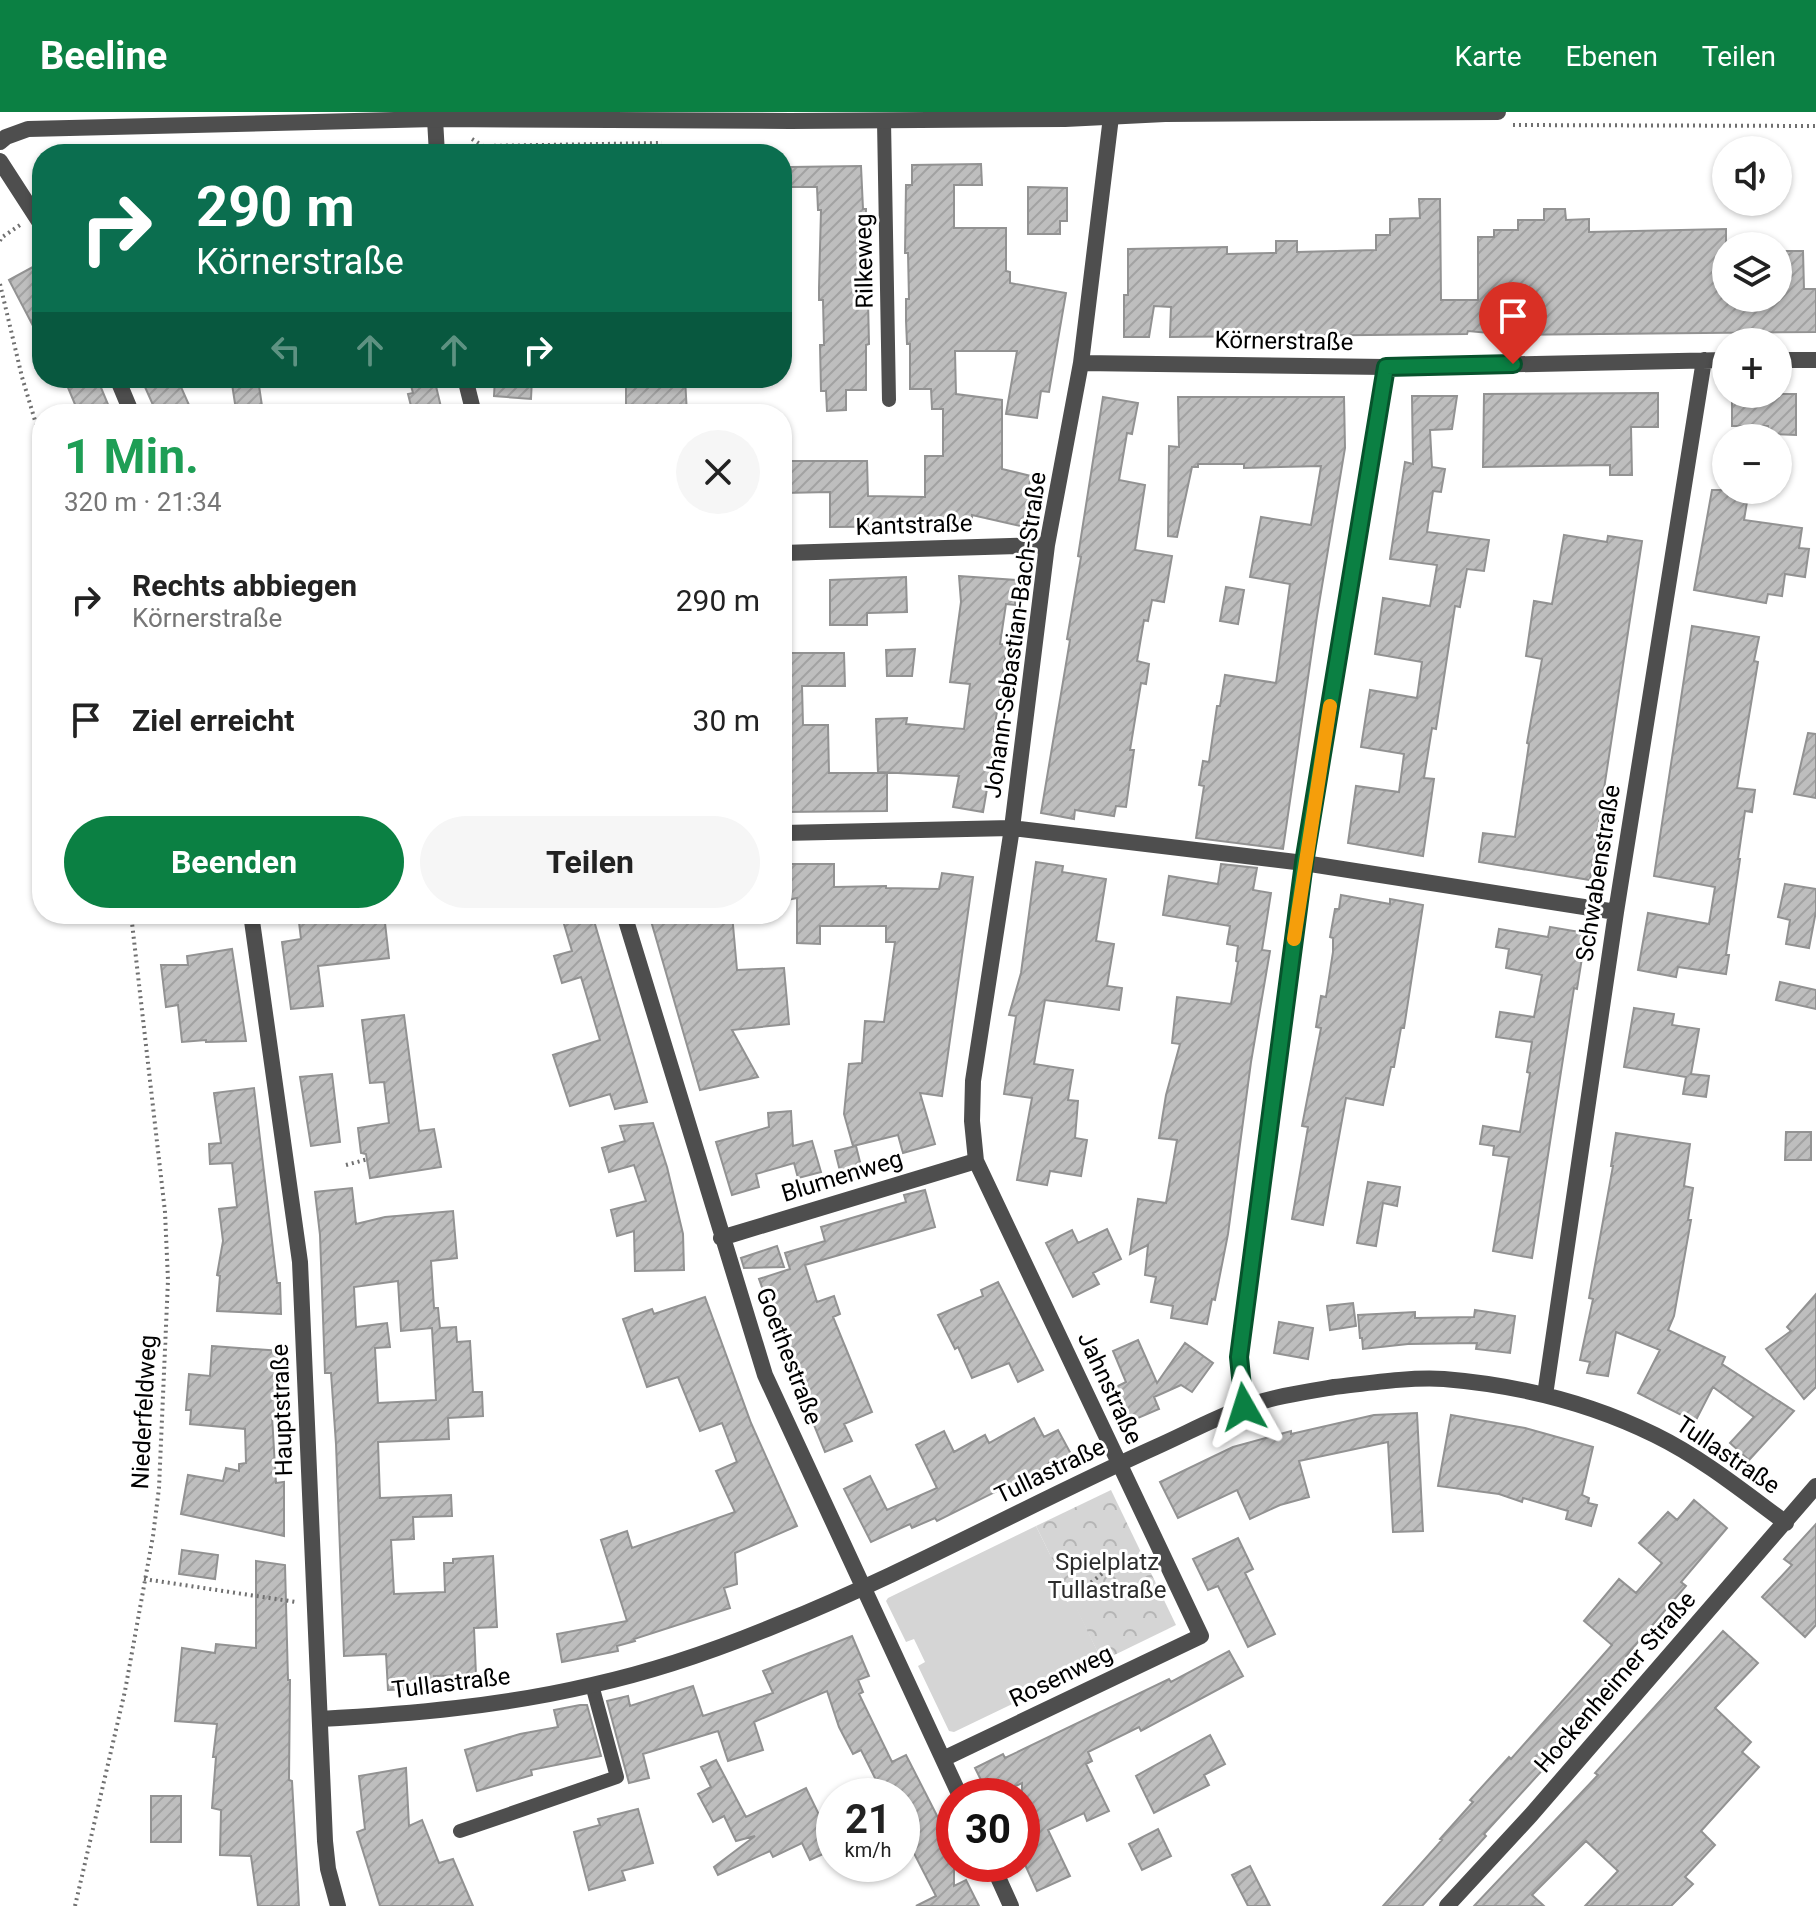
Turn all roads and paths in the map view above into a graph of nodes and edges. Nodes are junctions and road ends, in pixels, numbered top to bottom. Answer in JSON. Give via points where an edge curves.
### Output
{"nodes":[{"id":1,"x":1498,"y":112,"type":"edge"},
{"id":2,"x":1165,"y":114,"type":"edge"},
{"id":3,"x":1111,"y":117,"type":"junction"},
{"id":4,"x":435,"y":119,"type":"junction"},
{"id":5,"x":884,"y":121,"type":"junction"},
{"id":6,"x":0,"y":142,"type":"edge"},
{"id":7,"x":436,"y":144,"type":"edge"},
{"id":8,"x":0,"y":161,"type":"edge"},
{"id":9,"x":32,"y":208,"type":"edge"},
{"id":10,"x":0,"y":284,"type":"edge"},
{"id":11,"x":1704,"y":360,"type":"junction"},
{"id":12,"x":1712,"y":360,"type":"edge"},
{"id":13,"x":1792,"y":360,"type":"edge"},
{"id":14,"x":1816,"y":360,"type":"edge"},
{"id":15,"x":1081,"y":363,"type":"junction"},
{"id":16,"x":1386,"y":367,"type":"junction"},
{"id":17,"x":889,"y":400,"type":"dead end"},
{"id":18,"x":32,"y":410,"type":"edge"},
{"id":19,"x":1047,"y":545,"type":"junction"},
{"id":20,"x":792,"y":553,"type":"edge"},
{"id":21,"x":1012,"y":828,"type":"junction"},
{"id":22,"x":792,"y":833,"type":"edge"},
{"id":23,"x":1304,"y":863,"type":"junction"},
{"id":24,"x":1616,"y":912,"type":"junction"},
{"id":25,"x":132,"y":924,"type":"edge"},
{"id":26,"x":252,"y":924,"type":"edge"},
{"id":27,"x":627,"y":924,"type":"edge"},
{"id":28,"x":368,"y":1159,"type":"dead end"},
{"id":29,"x":976,"y":1161,"type":"junction"},
{"id":30,"x":346,"y":1165,"type":"dead end"},
{"id":31,"x":721,"y":1238,"type":"junction"},
{"id":32,"x":1545,"y":1395,"type":"junction"},
{"id":33,"x":1244,"y":1407,"type":"junction"},
{"id":34,"x":1119,"y":1463,"type":"junction"},
{"id":35,"x":1816,"y":1486,"type":"edge"},
{"id":36,"x":1786,"y":1523,"type":"junction"},
{"id":37,"x":1143,"y":1557,"type":"dead end"},
{"id":38,"x":144,"y":1579,"type":"junction"},
{"id":39,"x":862,"y":1589,"type":"junction"},
{"id":40,"x":1065,"y":1597,"type":"dead end"},
{"id":41,"x":314,"y":1604,"type":"junction"},
{"id":42,"x":1201,"y":1636,"type":"joint"},
{"id":43,"x":592,"y":1685,"type":"junction"},
{"id":44,"x":320,"y":1719,"type":"junction"},
{"id":45,"x":943,"y":1759,"type":"junction"},
{"id":46,"x":952,"y":1778,"type":"edge"},
{"id":47,"x":460,"y":1831,"type":"dead end"},
{"id":48,"x":1000,"y":1882,"type":"edge"},
{"id":49,"x":75,"y":1906,"type":"edge"},
{"id":50,"x":338,"y":1906,"type":"edge"},
{"id":51,"x":1011,"y":1906,"type":"edge"},
{"id":52,"x":1447,"y":1906,"type":"edge"}],
"edges":[{"from":1,"to":2,"type":"street"},
{"from":2,"to":3,"type":"street"},
{"from":3,"to":5,"type":"street"},
{"from":3,"to":15,"type":"street","name":"Johann-Sebastian-Bach-Straße"},
{"from":4,"to":5,"type":"street"},
{"from":4,"to":6,"type":"street","via":[[28,129]]},
{"from":4,"to":7,"type":"street"},
{"from":5,"to":17,"type":"lane","name":"Rilkeweg"},
{"from":8,"to":9,"type":"street"},
{"from":10,"to":18,"type":"path"},
{"from":11,"to":12,"type":"street","name":"Körnerstraße"},
{"from":11,"to":16,"type":"street","name":"Körnerstraße"},
{"from":11,"to":24,"type":"street","name":"Schwabenstraße"},
{"from":13,"to":14,"type":"street"},
{"from":15,"to":16,"type":"street","name":"Körnerstraße"},
{"from":15,"to":19,"type":"street","name":"Johann-Sebastian-Bach-Straße"},
{"from":16,"to":23,"type":"street"},
{"from":19,"to":20,"type":"street","name":"Kantstraße"},
{"from":19,"to":21,"type":"street","name":"Johann-Sebastian-Bach-Straße"},
{"from":21,"to":22,"type":"street"},
{"from":21,"to":23,"type":"street"},
{"from":21,"to":29,"type":"street","name":"Johann-Sebastian-Bach-Straße","via":[[973,1081]]},
{"from":23,"to":24,"type":"street"},
{"from":23,"to":33,"type":"street","via":[[1239,1357]]},
{"from":24,"to":32,"type":"street","name":"Schwabenstraße"},
{"from":25,"to":38,"type":"path","name":"Niederfeldweg","via":[[168,1280],[159,1488]]},
{"from":26,"to":41,"type":"street","name":"Hauptstraße","via":[[300,1262]]},
{"from":27,"to":31,"type":"street","name":"Goethestraße"},
{"from":28,"to":30,"type":"path"},
{"from":29,"to":31,"type":"street","name":"Blumenweg"},
{"from":29,"to":34,"type":"street","name":"Jahnstraße"},
{"from":31,"to":39,"type":"street","name":"Goethestraße","via":[[765,1375]]},
{"from":32,"to":33,"type":"street","name":"Tullastraße","via":[[1441,1379],[1308,1391]]},
{"from":32,"to":36,"type":"street","name":"Tullastraße","via":[[1657,1436]]},
{"from":33,"to":34,"type":"street","name":"Tullastraße"},
{"from":34,"to":39,"type":"street","name":"Tullastraße"},
{"from":34,"to":42,"type":"street","name":"Jahnstraße"},
{"from":35,"to":36,"type":"street","name":"Hockenheimer Straße"},
{"from":36,"to":52,"type":"street","name":"Hockenheimer Straße"},
{"from":37,"to":40,"type":"path","via":[[1103,1573]]},
{"from":38,"to":41,"type":"path"},
{"from":38,"to":49,"type":"path","name":"Niederfeldweg","via":[[125,1691]]},
{"from":39,"to":43,"type":"street","name":"Tullastraße","via":[[724,1645]]},
{"from":39,"to":45,"type":"street","name":"Goethestraße"},
{"from":41,"to":44,"type":"street","name":"Hauptstraße"},
{"from":42,"to":45,"type":"street","name":"Rosenweg"},
{"from":43,"to":44,"type":"street","name":"Tullastraße","via":[[476,1706]]},
{"from":43,"to":47,"type":"lane","via":[[617,1777]]},
{"from":44,"to":50,"type":"street","name":"Hauptstraße","via":[[325,1841]]},
{"from":45,"to":46,"type":"street","name":"Goethestraße"},
{"from":48,"to":51,"type":"street"}]}
